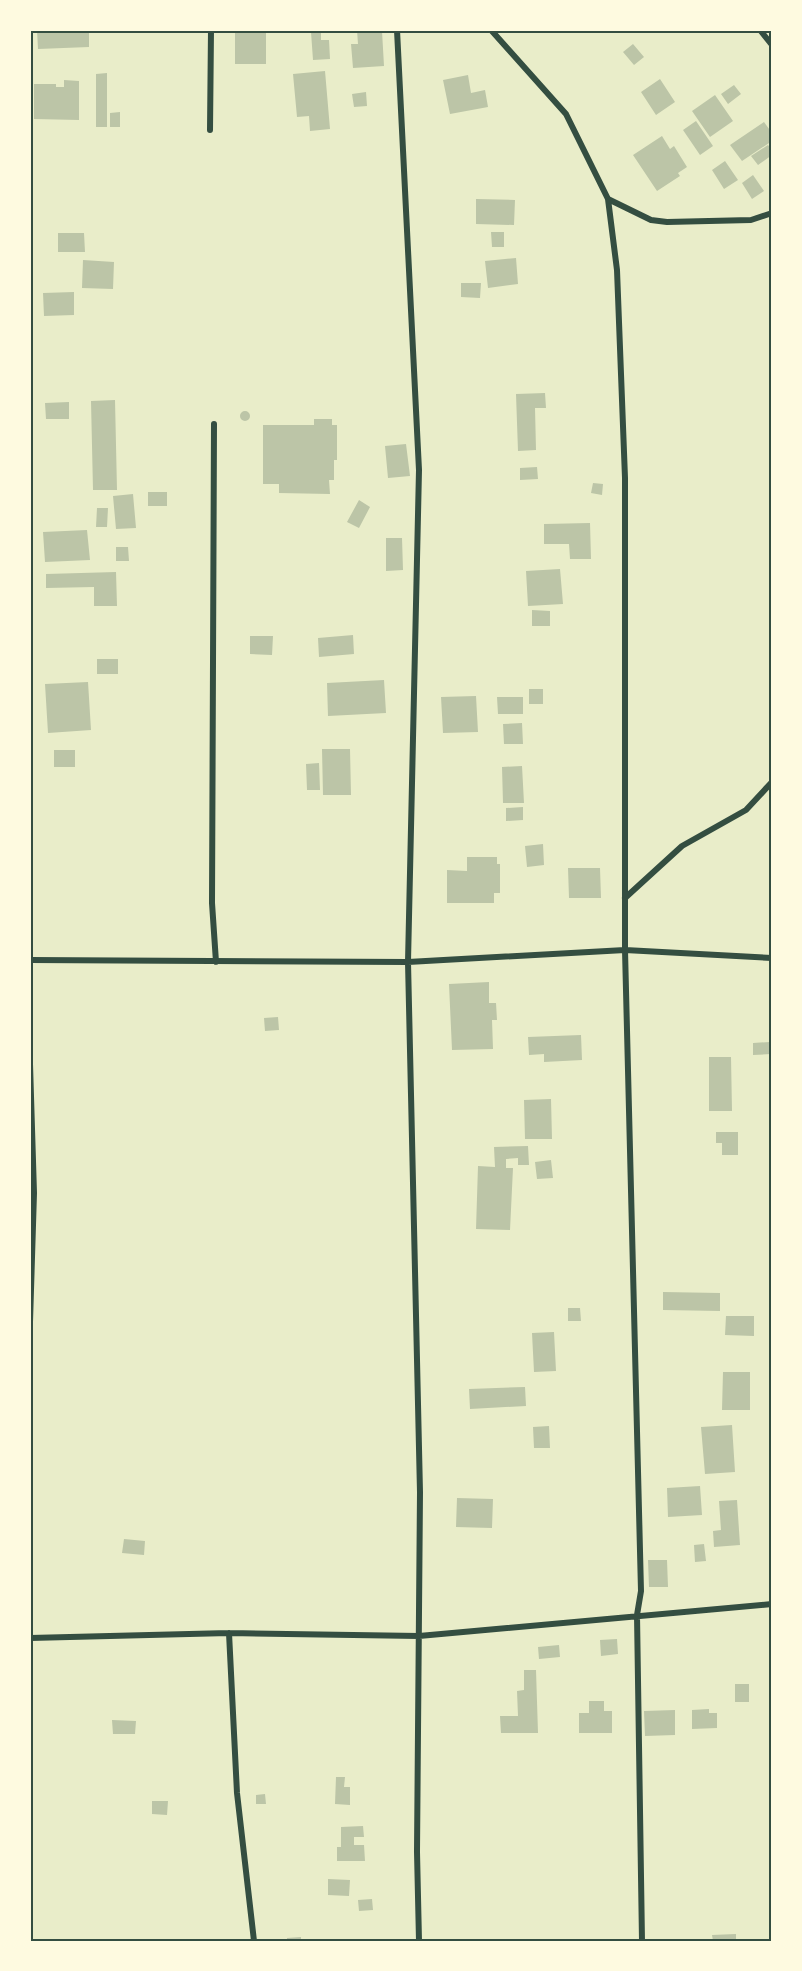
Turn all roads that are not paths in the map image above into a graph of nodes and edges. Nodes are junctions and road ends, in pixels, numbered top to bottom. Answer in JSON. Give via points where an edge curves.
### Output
{"nodes":[{"id":1,"x":212,"y":30,"type":"edge"},
{"id":2,"x":397,"y":30,"type":"edge"},
{"id":3,"x":491,"y":30,"type":"edge"},
{"id":4,"x":761,"y":30,"type":"edge"},
{"id":5,"x":772,"y":45,"type":"edge"},
{"id":6,"x":210,"y":130,"type":"dead end"},
{"id":7,"x":608,"y":199,"type":"junction"},
{"id":8,"x":772,"y":213,"type":"edge"},
{"id":9,"x":214,"y":424,"type":"dead end"},
{"id":10,"x":772,"y":782,"type":"edge"},
{"id":11,"x":625,"y":898,"type":"junction"},
{"id":12,"x":625,"y":950,"type":"junction"},
{"id":13,"x":772,"y":958,"type":"edge"},
{"id":14,"x":30,"y":960,"type":"edge"},
{"id":15,"x":216,"y":962,"type":"junction"},
{"id":16,"x":408,"y":962,"type":"junction"},
{"id":17,"x":30,"y":1064,"type":"edge"},
{"id":18,"x":30,"y":1323,"type":"edge"},
{"id":19,"x":772,"y":1604,"type":"edge"},
{"id":20,"x":637,"y":1616,"type":"junction"},
{"id":21,"x":229,"y":1633,"type":"junction"},
{"id":22,"x":419,"y":1636,"type":"junction"},
{"id":23,"x":30,"y":1638,"type":"edge"},
{"id":24,"x":254,"y":1941,"type":"edge"},
{"id":25,"x":419,"y":1941,"type":"edge"},
{"id":26,"x":642,"y":1941,"type":"edge"}],
"edges":[{"from":1,"to":6,"type":"street"},
{"from":2,"to":16,"type":"street","via":[[419,470]]},
{"from":3,"to":7,"type":"street","via":[[566,114]]},
{"from":4,"to":5,"type":"street"},
{"from":7,"to":8,"type":"street","via":[[651,220],[667,222],[751,220]]},
{"from":7,"to":11,"type":"street","via":[[617,270],[625,478]]},
{"from":9,"to":15,"type":"street","via":[[212,903]]},
{"from":10,"to":11,"type":"street","via":[[746,810],[682,846]]},
{"from":11,"to":12,"type":"street"},
{"from":12,"to":13,"type":"street"},
{"from":12,"to":16,"type":"street"},
{"from":12,"to":20,"type":"street","via":[[641,1591]]},
{"from":14,"to":15,"type":"street"},
{"from":15,"to":16,"type":"street"},
{"from":16,"to":22,"type":"street","via":[[419,1410]]},
{"from":17,"to":18,"type":"street","via":[[34,1193]]},
{"from":19,"to":20,"type":"street"},
{"from":20,"to":22,"type":"street"},
{"from":20,"to":26,"type":"street"},
{"from":21,"to":22,"type":"street"},
{"from":21,"to":23,"type":"street"},
{"from":21,"to":24,"type":"street","via":[[237,1793]]},
{"from":22,"to":25,"type":"street"}]}
